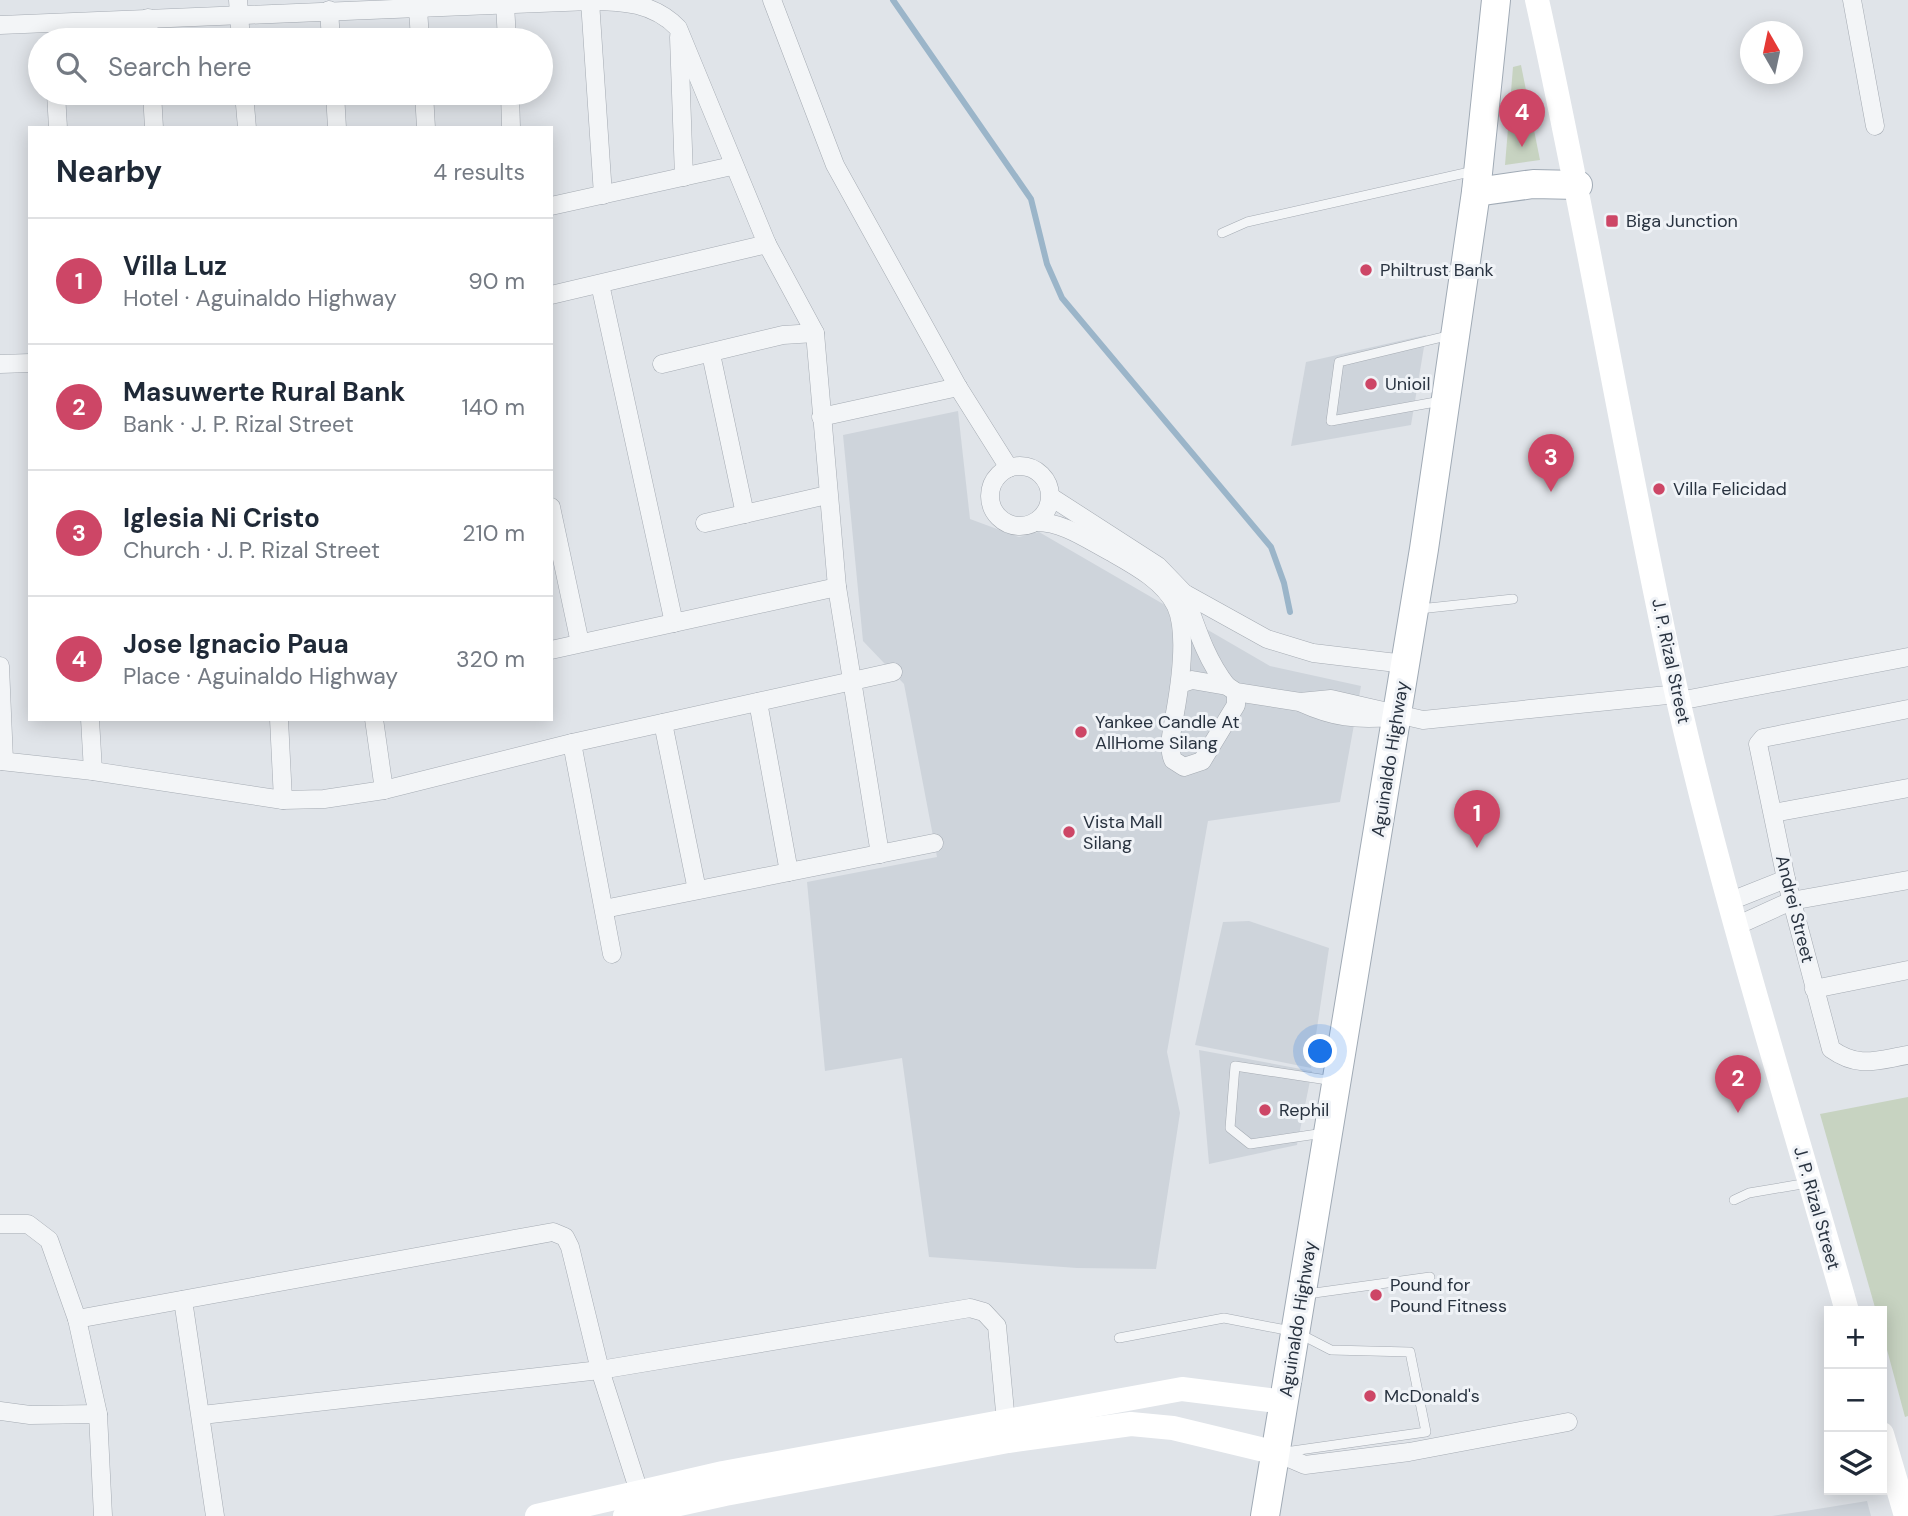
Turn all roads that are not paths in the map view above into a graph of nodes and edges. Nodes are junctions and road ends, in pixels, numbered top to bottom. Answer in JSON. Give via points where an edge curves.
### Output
{"nodes":[{"id":1,"x":772,"y":0,"type":"edge"},
{"id":2,"x":1496,"y":0,"type":"edge"},
{"id":3,"x":1537,"y":0,"type":"edge"},
{"id":4,"x":1852,"y":0,"type":"edge"},
{"id":5,"x":590,"y":1,"type":"edge"},
{"id":6,"x":505,"y":4,"type":"junction"},
{"id":7,"x":239,"y":7,"type":"edge"},
{"id":8,"x":418,"y":8,"type":"junction"},
{"id":9,"x":329,"y":10,"type":"junction"},
{"id":10,"x":148,"y":18,"type":"junction"},
{"id":11,"x":0,"y":25,"type":"edge"},
{"id":12,"x":80,"y":28,"type":"edge"},
{"id":13,"x":148,"y":28,"type":"edge"},
{"id":14,"x":240,"y":28,"type":"edge"},
{"id":15,"x":330,"y":28,"type":"edge"},
{"id":16,"x":419,"y":28,"type":"edge"},
{"id":17,"x":506,"y":28,"type":"edge"},
{"id":18,"x":678,"y":28,"type":"junction"},
{"id":19,"x":28,"y":29,"type":"edge"},
{"id":20,"x":57,"y":105,"type":"edge"},
{"id":21,"x":153,"y":105,"type":"edge"},
{"id":22,"x":245,"y":105,"type":"edge"},
{"id":23,"x":336,"y":105,"type":"edge"},
{"id":24,"x":425,"y":105,"type":"edge"},
{"id":25,"x":510,"y":105,"type":"edge"},
{"id":26,"x":58,"y":126,"type":"edge"},
{"id":27,"x":154,"y":126,"type":"edge"},
{"id":28,"x":247,"y":126,"type":"edge"},
{"id":29,"x":337,"y":126,"type":"edge"},
{"id":30,"x":426,"y":126,"type":"edge"},
{"id":31,"x":511,"y":126,"type":"edge"},
{"id":32,"x":1875,"y":126,"type":"dead end"},
{"id":33,"x":732,"y":166,"type":"junction"},
{"id":34,"x":684,"y":177,"type":"junction"},
{"id":35,"x":1478,"y":181,"type":"junction"},
{"id":36,"x":1578,"y":185,"type":"junction"},
{"id":37,"x":603,"y":195,"type":"junction"},
{"id":38,"x":553,"y":206,"type":"edge"},
{"id":39,"x":1222,"y":233,"type":"dead end"},
{"id":40,"x":767,"y":244,"type":"junction"},
{"id":41,"x":600,"y":284,"type":"junction"},
{"id":42,"x":553,"y":295,"type":"edge"},
{"id":43,"x":815,"y":333,"type":"junction"},
{"id":44,"x":1456,"y":334,"type":"junction"},
{"id":45,"x":711,"y":354,"type":"junction"},
{"id":46,"x":28,"y":363,"type":"edge"},
{"id":47,"x":0,"y":364,"type":"edge"},
{"id":48,"x":662,"y":364,"type":"dead end"},
{"id":49,"x":958,"y":387,"type":"junction"},
{"id":50,"x":1446,"y":400,"type":"junction"},
{"id":51,"x":821,"y":417,"type":"junction"},
{"id":52,"x":1009,"y":468,"type":"junction"},
{"id":53,"x":827,"y":495,"type":"junction"},
{"id":54,"x":1051,"y":497,"type":"junction"},
{"id":55,"x":745,"y":514,"type":"junction"},
{"id":56,"x":553,"y":516,"type":"edge"},
{"id":57,"x":1038,"y":522,"type":"junction"},
{"id":58,"x":705,"y":523,"type":"dead end"},
{"id":59,"x":837,"y":587,"type":"junction"},
{"id":60,"x":1184,"y":593,"type":"junction"},
{"id":61,"x":1513,"y":599,"type":"dead end"},
{"id":62,"x":1414,"y":609,"type":"junction"},
{"id":63,"x":674,"y":623,"type":"junction"},
{"id":64,"x":580,"y":643,"type":"junction"},
{"id":65,"x":553,"y":650,"type":"edge"},
{"id":66,"x":1908,"y":657,"type":"edge"},
{"id":67,"x":1405,"y":664,"type":"junction"},
{"id":68,"x":0,"y":666,"type":"edge"},
{"id":69,"x":893,"y":672,"type":"dead end"},
{"id":70,"x":849,"y":682,"type":"junction"},
{"id":71,"x":1180,"y":684,"type":"junction"},
{"id":72,"x":1231,"y":689,"type":"junction"},
{"id":73,"x":1678,"y":697,"type":"junction"},
{"id":74,"x":758,"y":702,"type":"junction"},
{"id":75,"x":1908,"y":709,"type":"edge"},
{"id":76,"x":1397,"y":716,"type":"junction"},
{"id":77,"x":90,"y":721,"type":"edge"},
{"id":78,"x":279,"y":721,"type":"edge"},
{"id":79,"x":374,"y":721,"type":"edge"},
{"id":80,"x":663,"y":723,"type":"junction"},
{"id":81,"x":572,"y":744,"type":"junction"},
{"id":82,"x":2,"y":761,"type":"edge"},
{"id":83,"x":93,"y":771,"type":"junction"},
{"id":84,"x":1908,"y":788,"type":"edge"},
{"id":85,"x":384,"y":790,"type":"junction"},
{"id":86,"x":283,"y":800,"type":"junction"},
{"id":87,"x":1773,"y":813,"type":"junction"},
{"id":88,"x":934,"y":843,"type":"dead end"},
{"id":89,"x":880,"y":854,"type":"junction"},
{"id":90,"x":789,"y":872,"type":"junction"},
{"id":91,"x":1786,"y":879,"type":"junction"},
{"id":92,"x":1908,"y":880,"type":"edge"},
{"id":93,"x":697,"y":890,"type":"junction"},
{"id":94,"x":1791,"y":901,"type":"junction"},
{"id":95,"x":1728,"y":902,"type":"junction"},
{"id":96,"x":604,"y":909,"type":"junction"},
{"id":97,"x":1736,"y":926,"type":"junction"},
{"id":98,"x":612,"y":954,"type":"dead end"},
{"id":99,"x":1908,"y":970,"type":"edge"},
{"id":100,"x":1814,"y":989,"type":"junction"},
{"id":101,"x":1908,"y":1055,"type":"edge"},
{"id":102,"x":1337,"y":1082,"type":"junction"},
{"id":103,"x":1329,"y":1132,"type":"junction"},
{"id":104,"x":1810,"y":1183,"type":"junction"},
{"id":105,"x":1734,"y":1200,"type":"dead end"},
{"id":106,"x":0,"y":1224,"type":"edge"},
{"id":107,"x":1430,"y":1277,"type":"dead end"},
{"id":108,"x":1302,"y":1295,"type":"junction"},
{"id":109,"x":183,"y":1300,"type":"junction"},
{"id":110,"x":1846,"y":1306,"type":"edge"},
{"id":111,"x":77,"y":1319,"type":"junction"},
{"id":112,"x":1296,"y":1332,"type":"junction"},
{"id":113,"x":1119,"y":1338,"type":"dead end"},
{"id":114,"x":600,"y":1370,"type":"junction"},
{"id":115,"x":1285,"y":1402,"type":"junction"},
{"id":116,"x":0,"y":1411,"type":"edge"},
{"id":117,"x":98,"y":1414,"type":"junction"},
{"id":118,"x":202,"y":1415,"type":"junction"},
{"id":119,"x":1568,"y":1422,"type":"dead end"},
{"id":120,"x":1007,"y":1430,"type":"junction"},
{"id":121,"x":1276,"y":1453,"type":"junction"},
{"id":122,"x":1887,"y":1453,"type":"edge"},
{"id":123,"x":636,"y":1506,"type":"edge"},
{"id":124,"x":1903,"y":1515,"type":"edge"},
{"id":125,"x":103,"y":1516,"type":"edge"},
{"id":126,"x":215,"y":1516,"type":"edge"},
{"id":127,"x":537,"y":1516,"type":"edge"},
{"id":128,"x":1265,"y":1516,"type":"edge"}],
"edges":[{"from":1,"to":49,"type":"street","via":[[835,165]]},
{"from":2,"to":35,"type":"main road","name":"Aguinaldo Highway"},
{"from":3,"to":36,"type":"main road","name":"J. P. Rizal Street"},
{"from":4,"to":32,"type":"street"},
{"from":5,"to":6,"type":"street"},
{"from":5,"to":18,"type":"street","via":[[644,7],[665,15]]},
{"from":5,"to":37,"type":"street"},
{"from":6,"to":8,"type":"street"},
{"from":6,"to":17,"type":"street"},
{"from":7,"to":9,"type":"street"},
{"from":7,"to":10,"type":"street"},
{"from":7,"to":14,"type":"street"},
{"from":8,"to":9,"type":"street"},
{"from":8,"to":16,"type":"street"},
{"from":9,"to":15,"type":"street"},
{"from":10,"to":12,"type":"street"},
{"from":10,"to":13,"type":"street"},
{"from":11,"to":19,"type":"street"},
{"from":18,"to":33,"type":"street"},
{"from":18,"to":34,"type":"street"},
{"from":20,"to":26,"type":"street"},
{"from":21,"to":27,"type":"street"},
{"from":22,"to":28,"type":"street"},
{"from":23,"to":29,"type":"street"},
{"from":24,"to":30,"type":"street"},
{"from":25,"to":31,"type":"street"},
{"from":33,"to":34,"type":"street"},
{"from":33,"to":40,"type":"street"},
{"from":34,"to":37,"type":"street"},
{"from":35,"to":36,"type":"main road"},
{"from":35,"to":39,"type":"lane","via":[[1247,222]]},
{"from":35,"to":44,"type":"main road","name":"Aguinaldo Highway"},
{"from":36,"to":73,"type":"main road","name":"J. P. Rizal Street"},
{"from":37,"to":38,"type":"street"},
{"from":40,"to":41,"type":"street"},
{"from":40,"to":43,"type":"street"},
{"from":41,"to":42,"type":"street"},
{"from":41,"to":63,"type":"street"},
{"from":43,"to":45,"type":"street","via":[[783,335]]},
{"from":43,"to":51,"type":"street"},
{"from":44,"to":50,"type":"main road","name":"Aguinaldo Highway"},
{"from":44,"to":50,"type":"lane","via":[[1339,362],[1331,421]]},
{"from":45,"to":48,"type":"street"},
{"from":45,"to":55,"type":"street"},
{"from":46,"to":47,"type":"street"},
{"from":49,"to":51,"type":"street"},
{"from":49,"to":52,"type":"street"},
{"from":50,"to":62,"type":"main road","name":"Aguinaldo Highway"},
{"from":51,"to":53,"type":"street"},
{"from":52,"to":54,"type":"street","via":[[1026,466],[1041,474]]},
{"from":52,"to":57,"type":"street","via":[[991,488],[995,515],[1010,526]]},
{"from":53,"to":55,"type":"street"},
{"from":53,"to":59,"type":"street"},
{"from":54,"to":57,"type":"street"},
{"from":54,"to":60,"type":"street","via":[[1158,566]]},
{"from":55,"to":58,"type":"street"},
{"from":56,"to":64,"type":"street"},
{"from":57,"to":71,"type":"street","via":[[1064,527],[1149,575],[1176,606]]},
{"from":59,"to":63,"type":"street"},
{"from":59,"to":70,"type":"street"},
{"from":60,"to":67,"type":"street","via":[[1267,639],[1313,653]]},
{"from":60,"to":72,"type":"street","via":[[1214,670]]},
{"from":61,"to":62,"type":"lane"},
{"from":62,"to":67,"type":"main road","name":"Aguinaldo Highway"},
{"from":63,"to":64,"type":"street"},
{"from":64,"to":65,"type":"street"},
{"from":66,"to":73,"type":"street"},
{"from":67,"to":76,"type":"main road","name":"Aguinaldo Highway"},
{"from":68,"to":82,"type":"street"},
{"from":69,"to":70,"type":"street"},
{"from":70,"to":74,"type":"street"},
{"from":70,"to":89,"type":"street"},
{"from":71,"to":72,"type":"street","via":[[1192,680]]},
{"from":71,"to":72,"type":"street","via":[[1170,754],[1184,767],[1202,761],[1236,705]]},
{"from":72,"to":76,"type":"street","via":[[1300,702],[1331,699]]},
{"from":73,"to":76,"type":"street","via":[[1423,720]]},
{"from":73,"to":95,"type":"main road","name":"J. P. Rizal Street"},
{"from":74,"to":80,"type":"street"},
{"from":74,"to":90,"type":"street"},
{"from":75,"to":87,"type":"street","name":"Andrei Street","via":[[1763,738],[1759,754]]},
{"from":76,"to":102,"type":"main road","name":"Aguinaldo Highway"},
{"from":77,"to":83,"type":"street"},
{"from":78,"to":86,"type":"street"},
{"from":79,"to":85,"type":"street"},
{"from":80,"to":81,"type":"street"},
{"from":80,"to":93,"type":"street"},
{"from":81,"to":85,"type":"street"},
{"from":81,"to":96,"type":"street"},
{"from":82,"to":83,"type":"street"},
{"from":83,"to":86,"type":"street"},
{"from":84,"to":87,"type":"street"},
{"from":85,"to":86,"type":"street"},
{"from":87,"to":91,"type":"street","name":"Andrei Street"},
{"from":88,"to":89,"type":"street"},
{"from":89,"to":90,"type":"street"},
{"from":90,"to":93,"type":"street"},
{"from":91,"to":94,"type":"street","name":"Andrei Street"},
{"from":91,"to":95,"type":"street"},
{"from":92,"to":94,"type":"street"},
{"from":93,"to":96,"type":"street"},
{"from":94,"to":97,"type":"street"},
{"from":94,"to":100,"type":"street","name":"Andrei Street"},
{"from":95,"to":97,"type":"main road","name":"J. P. Rizal Street"},
{"from":96,"to":98,"type":"street"},
{"from":97,"to":104,"type":"main road","name":"J. P. Rizal Street"},
{"from":99,"to":100,"type":"street"},
{"from":100,"to":101,"type":"street","name":"Andrei Street","via":[[1831,1049],[1845,1059],[1859,1063]]},
{"from":102,"to":103,"type":"main road","name":"Aguinaldo Highway"},
{"from":102,"to":103,"type":"lane","via":[[1235,1066],[1230,1128],[1250,1144]]},
{"from":103,"to":108,"type":"main road","name":"Aguinaldo Highway"},
{"from":104,"to":105,"type":"lane","via":[[1749,1193]]},
{"from":104,"to":110,"type":"main road","name":"J. P. Rizal Street"},
{"from":106,"to":111,"type":"street","via":[[27,1224],[49,1240]]},
{"from":107,"to":108,"type":"lane"},
{"from":108,"to":112,"type":"main road","name":"Aguinaldo Highway"},
{"from":109,"to":111,"type":"street"},
{"from":109,"to":114,"type":"street","via":[[553,1232],[565,1237],[570,1247]]},
{"from":109,"to":118,"type":"street"},
{"from":111,"to":117,"type":"street"},
{"from":112,"to":113,"type":"lane","via":[[1224,1318]]},
{"from":112,"to":115,"type":"main road","name":"Aguinaldo Highway"},
{"from":112,"to":121,"type":"lane","via":[[1331,1350],[1410,1352],[1426,1432]]},
{"from":114,"to":118,"type":"street"},
{"from":114,"to":120,"type":"street","via":[[971,1308],[984,1312],[997,1326]]},
{"from":114,"to":123,"type":"street"},
{"from":115,"to":120,"type":"main road","via":[[1182,1389]]},
{"from":115,"to":121,"type":"main road","name":"Aguinaldo Highway"},
{"from":116,"to":117,"type":"street"},
{"from":117,"to":125,"type":"street"},
{"from":118,"to":126,"type":"street"},
{"from":119,"to":121,"type":"street","via":[[1409,1452],[1305,1465]]},
{"from":120,"to":121,"type":"main road","via":[[1130,1424]]},
{"from":120,"to":123,"type":"main road"},
{"from":121,"to":128,"type":"main road","name":"Aguinaldo Highway"},
{"from":122,"to":124,"type":"main road"},
{"from":123,"to":127,"type":"main road"}]}
